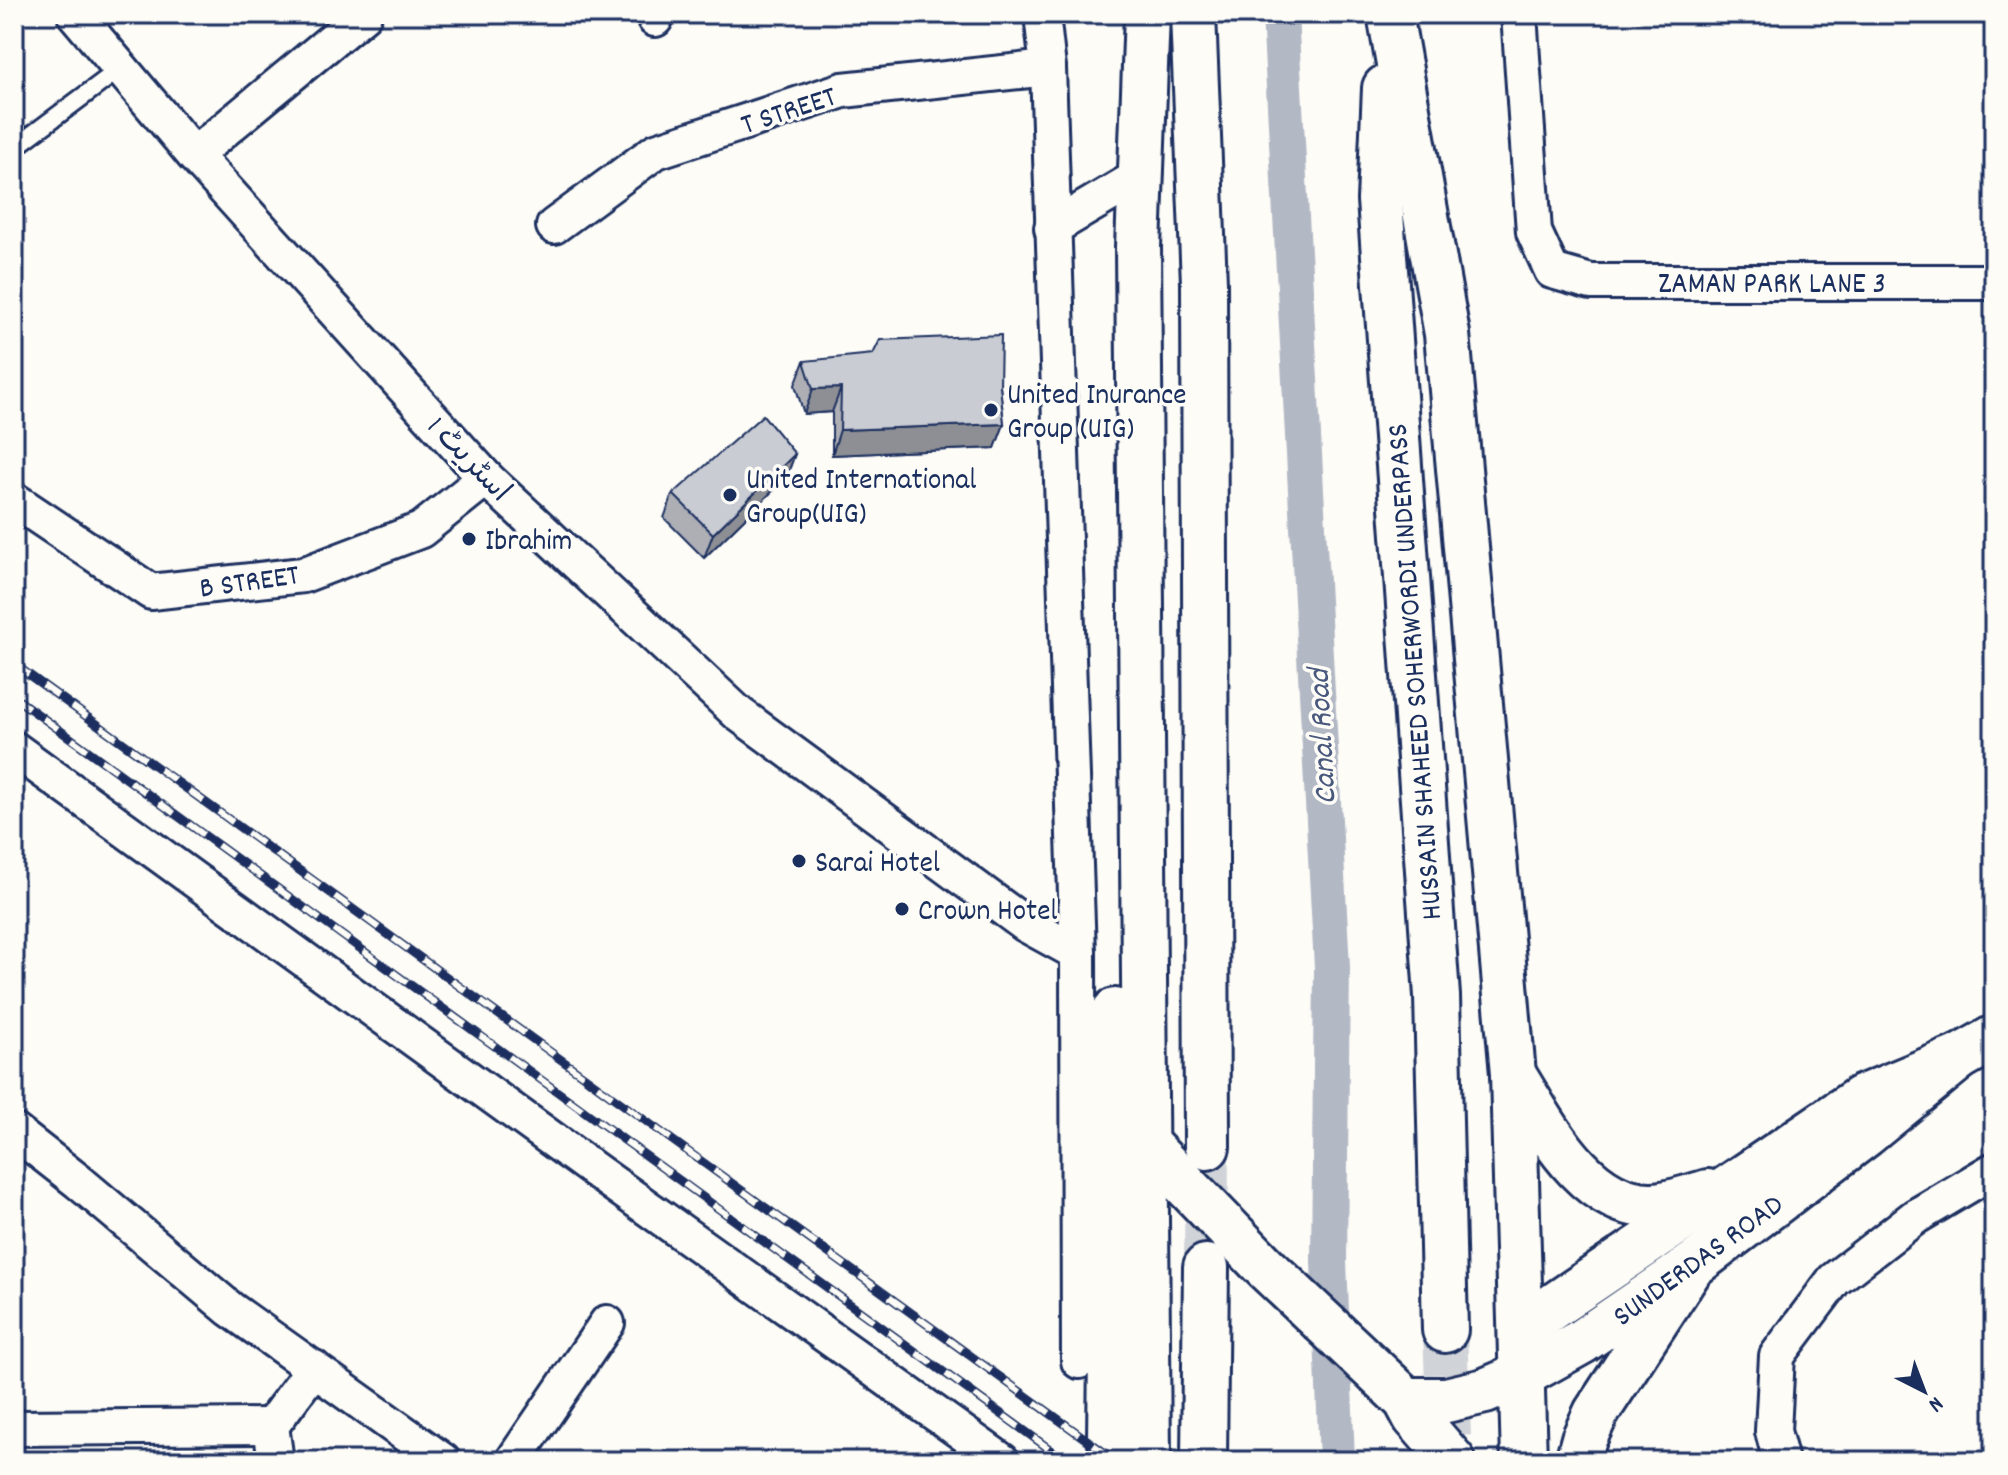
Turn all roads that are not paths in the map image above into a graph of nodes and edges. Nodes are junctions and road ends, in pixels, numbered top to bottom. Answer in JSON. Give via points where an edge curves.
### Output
{"nodes":[{"id":1,"x":75,"y":14,"type":"edge"},
{"id":2,"x":364,"y":14,"type":"edge"},
{"id":3,"x":1042,"y":14,"type":"edge"},
{"id":4,"x":1147,"y":14,"type":"edge"},
{"id":5,"x":1193,"y":14,"type":"edge"},
{"id":6,"x":1389,"y":14,"type":"edge"},
{"id":7,"x":1519,"y":14,"type":"edge"},
{"id":8,"x":121,"y":68,"type":"junction"},
{"id":9,"x":1048,"y":68,"type":"junction"},
{"id":10,"x":14,"y":148,"type":"edge"},
{"id":11,"x":194,"y":155,"type":"junction"},
{"id":12,"x":1140,"y":176,"type":"junction"},
{"id":13,"x":554,"y":226,"type":"dead end"},
{"id":14,"x":1052,"y":228,"type":"junction"},
{"id":15,"x":1138,"y":247,"type":"junction"},
{"id":16,"x":1994,"y":282,"type":"edge"},
{"id":17,"x":486,"y":478,"type":"junction"},
{"id":18,"x":14,"y":500,"type":"edge"},
{"id":19,"x":14,"y":749,"type":"edge"},
{"id":20,"x":1078,"y":953,"type":"junction"},
{"id":21,"x":1977,"y":1047,"type":"edge"},
{"id":22,"x":1513,"y":1074,"type":"junction"},
{"id":23,"x":14,"y":1131,"type":"edge"},
{"id":24,"x":1146,"y":1144,"type":"junction"},
{"id":25,"x":1207,"y":1147,"type":"tunnel mouth"},
{"id":26,"x":1994,"y":1170,"type":"edge"},
{"id":27,"x":1738,"y":1182,"type":"junction"},
{"id":28,"x":1692,"y":1266,"type":"junction"},
{"id":29,"x":1206,"y":1267,"type":"tunnel mouth"},
{"id":30,"x":607,"y":1323,"type":"dead end"},
{"id":31,"x":1521,"y":1328,"type":"junction"},
{"id":32,"x":1445,"y":1330,"type":"tunnel mouth"},
{"id":33,"x":1079,"y":1361,"type":"dead end"},
{"id":34,"x":314,"y":1368,"type":"junction"},
{"id":35,"x":1522,"y":1375,"type":"junction"},
{"id":36,"x":1403,"y":1398,"type":"junction"},
{"id":37,"x":271,"y":1426,"type":"junction"},
{"id":38,"x":14,"y":1428,"type":"edge"},
{"id":39,"x":1110,"y":1439,"type":"dead end"},
{"id":40,"x":1526,"y":1457,"type":"edge"},
{"id":41,"x":276,"y":1461,"type":"edge"},
{"id":42,"x":443,"y":1461,"type":"edge"},
{"id":43,"x":513,"y":1461,"type":"edge"},
{"id":44,"x":1002,"y":1461,"type":"edge"},
{"id":45,"x":1148,"y":1461,"type":"edge"},
{"id":46,"x":1204,"y":1461,"type":"edge"},
{"id":47,"x":1453,"y":1461,"type":"edge"},
{"id":48,"x":1578,"y":1461,"type":"edge"},
{"id":49,"x":1781,"y":1461,"type":"edge"}],
"edges":[{"from":1,"to":8,"type":"street","name":"اسٹریٹ 1"},
{"from":2,"to":11,"type":"street"},
{"from":3,"to":9,"type":"street"},
{"from":4,"to":12,"type":"main road"},
{"from":5,"to":25,"type":"main road","via":[[1204,283]]},
{"from":6,"to":22,"type":"main road","via":[[1447,334]]},
{"from":6,"to":32,"type":"main road","name":"HUSSAIN SHAHEED SOHERWORDI UNDERPASS","via":[[1380,200],[1437,996]]},
{"from":7,"to":16,"type":"street","name":"ZAMAN PARK LANE 3","via":[[1534,232],[1552,271],[1591,282]]},
{"from":8,"to":10,"type":"lane"},
{"from":8,"to":11,"type":"street","name":"اسٹریٹ 1"},
{"from":9,"to":13,"type":"street","name":"T STREET","via":[[843,90],[656,151]]},
{"from":9,"to":14,"type":"street"},
{"from":11,"to":17,"type":"street","name":"اسٹریٹ 1"},
{"from":12,"to":14,"type":"street"},
{"from":12,"to":15,"type":"main road"},
{"from":14,"to":20,"type":"street"},
{"from":15,"to":24,"type":"main road"},
{"from":15,"to":39,"type":"main road","via":[[1117,323],[1113,526],[1118,817]]},
{"from":17,"to":18,"type":"street","name":"B STREET","via":[[421,530],[303,575],[151,592]]},
{"from":17,"to":20,"type":"street","name":"اسٹریٹ 1","via":[[739,714],[1025,924]]},
{"from":19,"to":44,"type":"street"},
{"from":20,"to":33,"type":"street"},
{"from":21,"to":27,"type":"main road","name":"SUNDERDAS ROAD","via":[[1861,1098]]},
{"from":21,"to":28,"type":"main road","name":"SUNDERDAS ROAD"},
{"from":22,"to":27,"type":"main road","via":[[1556,1143],[1589,1180],[1609,1193],[1652,1205]]},
{"from":22,"to":31,"type":"main road"},
{"from":23,"to":34,"type":"street","via":[[230,1309]]},
{"from":24,"to":36,"type":"main road"},
{"from":24,"to":45,"type":"main road"},
{"from":26,"to":49,"type":"street","via":[[1915,1217],[1834,1280],[1777,1356],[1773,1431]]},
{"from":27,"to":31,"type":"main road","name":"SUNDERDAS ROAD"},
{"from":28,"to":35,"type":"main road","name":"SUNDERDAS ROAD","via":[[1581,1342]]},
{"from":28,"to":48,"type":"main road","via":[[1596,1413]]},
{"from":29,"to":46,"type":"main road"},
{"from":30,"to":43,"type":"street"},
{"from":31,"to":35,"type":"main road"},
{"from":34,"to":37,"type":"street"},
{"from":34,"to":42,"type":"street"},
{"from":35,"to":36,"type":"main road","name":"SUNDERDAS ROAD","via":[[1466,1396]]},
{"from":35,"to":40,"type":"main road"},
{"from":36,"to":47,"type":"main road"},
{"from":37,"to":38,"type":"street"},
{"from":37,"to":41,"type":"street"}]}
